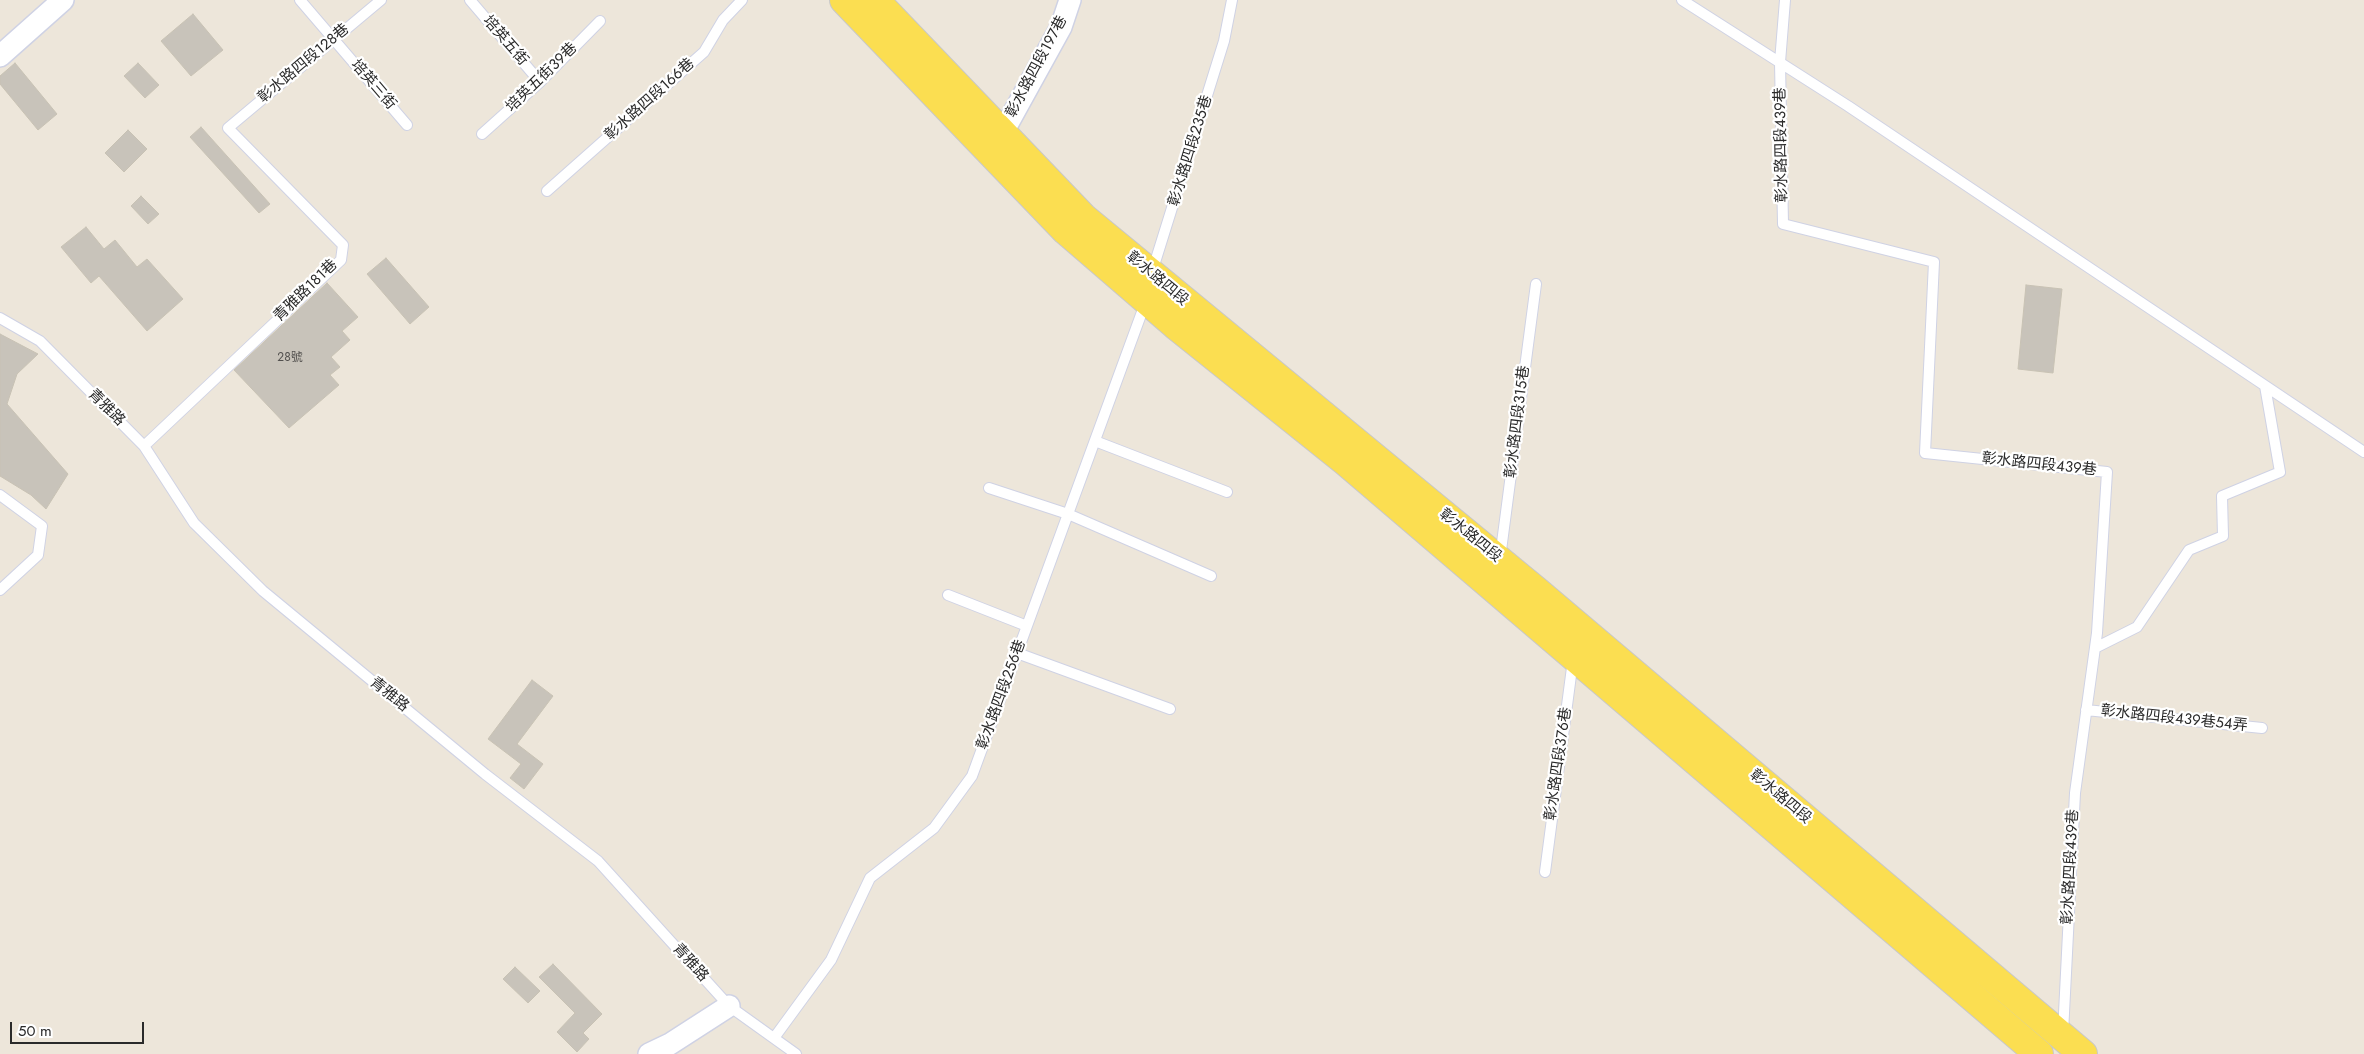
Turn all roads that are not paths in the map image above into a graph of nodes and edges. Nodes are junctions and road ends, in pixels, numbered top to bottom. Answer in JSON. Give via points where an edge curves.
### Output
{"nodes":[{"id":1,"x":63,"y":0,"type":"edge"},
{"id":2,"x":300,"y":0,"type":"edge"},
{"id":3,"x":381,"y":0,"type":"edge"},
{"id":4,"x":470,"y":0,"type":"edge"},
{"id":5,"x":742,"y":0,"type":"edge"},
{"id":6,"x":844,"y":0,"type":"edge"},
{"id":7,"x":874,"y":0,"type":"edge"},
{"id":8,"x":1070,"y":0,"type":"edge"},
{"id":9,"x":1232,"y":0,"type":"edge"},
{"id":10,"x":1682,"y":0,"type":"edge"},
{"id":11,"x":1784,"y":0,"type":"edge"},
{"id":12,"x":600,"y":21,"type":"dead end"},
{"id":13,"x":332,"y":39,"type":"junction"},
{"id":14,"x":0,"y":56,"type":"edge"},
{"id":15,"x":1780,"y":62,"type":"junction"},
{"id":16,"x":540,"y":82,"type":"junction"},
{"id":17,"x":407,"y":125,"type":"dead end"},
{"id":18,"x":228,"y":128,"type":"joint"},
{"id":19,"x":482,"y":134,"type":"dead end"},
{"id":20,"x":1002,"y":134,"type":"junction"},
{"id":21,"x":547,"y":191,"type":"dead end"},
{"id":22,"x":1536,"y":284,"type":"dead end"},
{"id":23,"x":1149,"y":288,"type":"junction"},
{"id":24,"x":0,"y":318,"type":"edge"},
{"id":25,"x":2265,"y":386,"type":"junction"},
{"id":26,"x":1095,"y":441,"type":"junction"},
{"id":27,"x":144,"y":446,"type":"junction"},
{"id":28,"x":2364,"y":452,"type":"edge"},
{"id":29,"x":990,"y":488,"type":"dead end"},
{"id":30,"x":1227,"y":492,"type":"dead end"},
{"id":31,"x":0,"y":495,"type":"edge"},
{"id":32,"x":1068,"y":514,"type":"junction"},
{"id":33,"x":1500,"y":561,"type":"junction"},
{"id":34,"x":1211,"y":576,"type":"dead end"},
{"id":35,"x":0,"y":590,"type":"edge"},
{"id":36,"x":948,"y":595,"type":"dead end"},
{"id":37,"x":1529,"y":600,"type":"junction"},
{"id":38,"x":1027,"y":626,"type":"junction"},
{"id":39,"x":2095,"y":648,"type":"junction"},
{"id":40,"x":1017,"y":653,"type":"junction"},
{"id":41,"x":1574,"y":656,"type":"junction"},
{"id":42,"x":1170,"y":709,"type":"dead end"},
{"id":43,"x":2086,"y":710,"type":"junction"},
{"id":44,"x":2262,"y":728,"type":"dead end"},
{"id":45,"x":1545,"y":872,"type":"dead end"},
{"id":46,"x":729,"y":1006,"type":"junction"},
{"id":47,"x":774,"y":1038,"type":"junction"},
{"id":48,"x":2070,"y":1048,"type":"edge"},
{"id":49,"x":649,"y":1054,"type":"edge"},
{"id":50,"x":796,"y":1054,"type":"edge"},
{"id":51,"x":2039,"y":1054,"type":"edge"}],
"edges":[{"from":1,"to":14,"type":"street"},
{"from":2,"to":13,"type":"lane","name":"培英三街"},
{"from":3,"to":13,"type":"lane","name":"彰水路四段128巷"},
{"from":4,"to":16,"type":"lane","name":"培英五街"},
{"from":5,"to":21,"type":"lane","name":"彰水路四段166巷","via":[[724,20],[704,52]]},
{"from":6,"to":23,"type":"main road","name":"彰水路四段","via":[[1066,231]]},
{"from":7,"to":20,"type":"main road","name":"彰水路四段"},
{"from":8,"to":20,"type":"street","name":"彰水路四段197巷","via":[[1060,28]]},
{"from":9,"to":23,"type":"lane","name":"彰水路四段235巷","via":[[1224,40]]},
{"from":10,"to":15,"type":"lane"},
{"from":11,"to":15,"type":"lane"},
{"from":12,"to":16,"type":"lane","name":"培英五街39巷"},
{"from":13,"to":17,"type":"lane","name":"培英三街"},
{"from":13,"to":18,"type":"lane","name":"彰水路四段128巷"},
{"from":15,"to":25,"type":"lane"},
{"from":15,"to":39,"type":"lane","name":"彰水路四段439巷","via":[[1783,224],[1934,262],[1925,453],[2107,472]]},
{"from":16,"to":19,"type":"lane","name":"培英五街39巷"},
{"from":18,"to":27,"type":"lane","name":"青雅路181巷","via":[[343,245],[340,260]]},
{"from":20,"to":23,"type":"main road","name":"彰水路四段"},
{"from":22,"to":33,"type":"lane","name":"彰水路四段315巷"},
{"from":23,"to":26,"type":"lane","name":"彰水路四段256巷"},
{"from":23,"to":33,"type":"main road","name":"彰水路四段"},
{"from":23,"to":37,"type":"main road","name":"彰水路四段","via":[[1346,462]]},
{"from":24,"to":27,"type":"lane","name":"青雅路","via":[[40,341]]},
{"from":25,"to":28,"type":"lane"},
{"from":25,"to":39,"type":"lane","via":[[2280,472],[2222,496],[2223,536],[2190,550],[2137,627]]},
{"from":26,"to":30,"type":"lane"},
{"from":26,"to":32,"type":"lane","name":"彰水路四段256巷"},
{"from":27,"to":46,"type":"lane","name":"青雅路","via":[[194,523],[263,591],[485,774],[598,861]]},
{"from":29,"to":32,"type":"lane"},
{"from":31,"to":35,"type":"lane","via":[[42,526],[38,555]]},
{"from":32,"to":34,"type":"lane"},
{"from":32,"to":38,"type":"lane","name":"彰水路四段256巷"},
{"from":33,"to":37,"type":"main road","name":"彰水路四段"},
{"from":36,"to":38,"type":"lane"},
{"from":37,"to":41,"type":"main road","name":"彰水路四段"},
{"from":37,"to":48,"type":"main road","name":"彰水路四段"},
{"from":38,"to":40,"type":"lane","name":"彰水路四段256巷"},
{"from":39,"to":43,"type":"lane","name":"彰水路四段439巷"},
{"from":40,"to":42,"type":"lane"},
{"from":40,"to":47,"type":"lane","name":"彰水路四段256巷","via":[[972,776],[934,828],[870,878],[831,960]]},
{"from":41,"to":45,"type":"lane","name":"彰水路四段376巷"},
{"from":41,"to":51,"type":"main road","name":"彰水路四段"},
{"from":43,"to":44,"type":"lane","name":"彰水路四段439巷54弄"},
{"from":43,"to":48,"type":"lane","name":"彰水路四段439巷","via":[[2075,793]]},
{"from":46,"to":47,"type":"lane","name":"青雅路"},
{"from":46,"to":49,"type":"street"},
{"from":47,"to":50,"type":"lane","name":"青雅路"}]}
